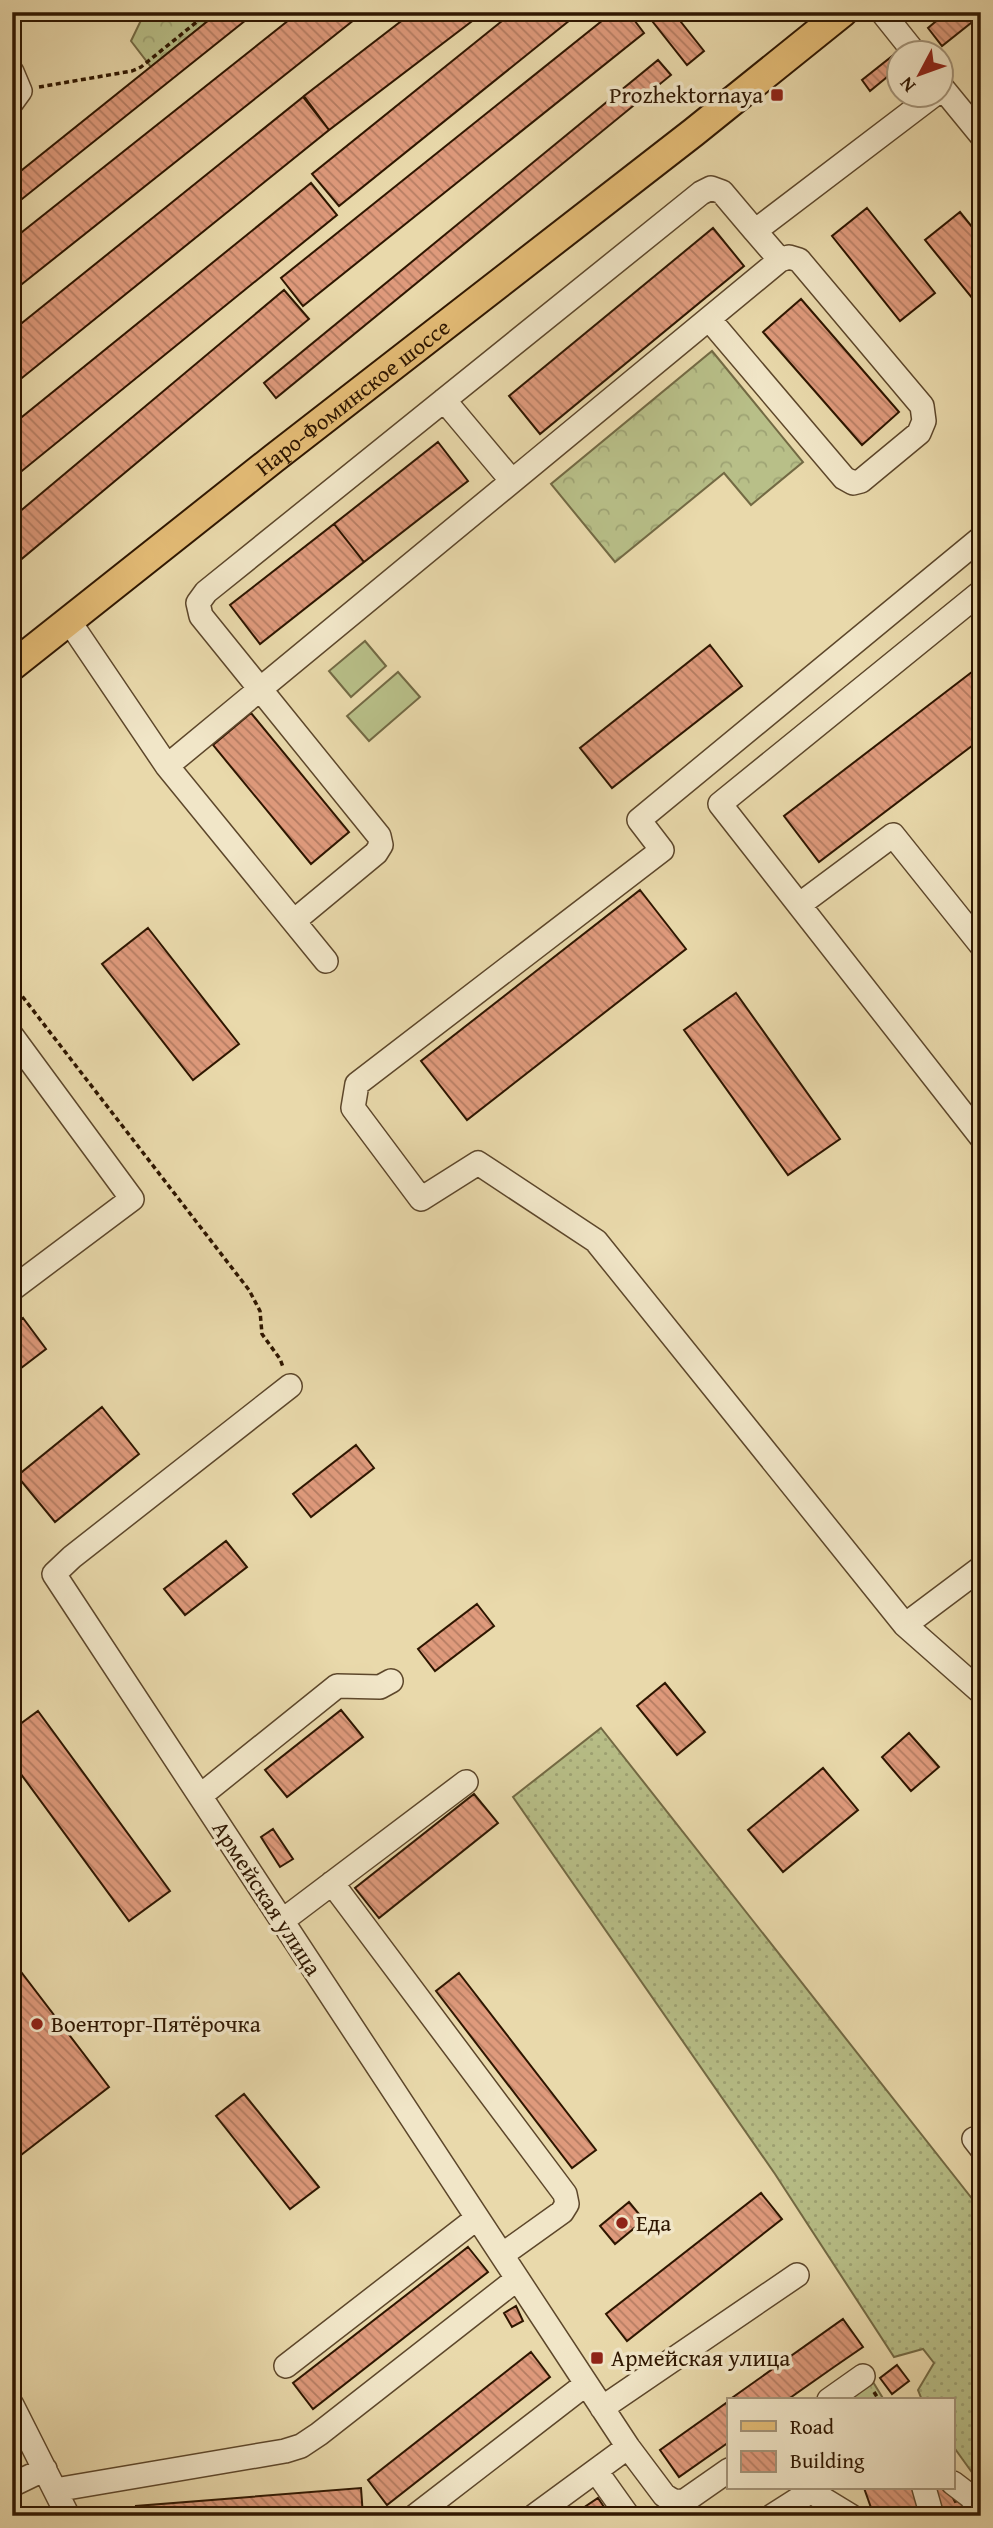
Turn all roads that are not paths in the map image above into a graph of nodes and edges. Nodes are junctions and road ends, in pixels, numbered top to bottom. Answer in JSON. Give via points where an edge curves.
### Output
{"nodes":[{"id":1,"x":843,"y":12,"type":"edge"},
{"id":2,"x":882,"y":12,"type":"edge"},
{"id":3,"x":903,"y":38,"type":"edge"},
{"id":4,"x":954,"y":105,"type":"edge"},
{"id":5,"x":916,"y":108,"type":"edge"},
{"id":6,"x":981,"y":135,"type":"edge"},
{"id":7,"x":755,"y":231,"type":"junction"},
{"id":8,"x":780,"y":260,"type":"junction"},
{"id":9,"x":709,"y":319,"type":"junction"},
{"id":10,"x":444,"y":400,"type":"junction"},
{"id":11,"x":512,"y":481,"type":"junction"},
{"id":12,"x":981,"y":538,"type":"edge"},
{"id":13,"x":981,"y":592,"type":"edge"},
{"id":14,"x":69,"y":621,"type":"junction"},
{"id":15,"x":12,"y":666,"type":"edge"},
{"id":16,"x":261,"y":690,"type":"junction"},
{"id":17,"x":167,"y":766,"type":"junction"},
{"id":18,"x":799,"y":905,"type":"junction"},
{"id":19,"x":294,"y":921,"type":"junction"},
{"id":20,"x":981,"y":945,"type":"edge"},
{"id":21,"x":326,"y":961,"type":"dead end"},
{"id":22,"x":12,"y":1037,"type":"edge"},
{"id":23,"x":981,"y":1137,"type":"edge"},
{"id":24,"x":12,"y":1289,"type":"edge"},
{"id":25,"x":290,"y":1386,"type":"road end"},
{"id":26,"x":981,"y":1568,"type":"edge"},
{"id":27,"x":905,"y":1625,"type":"junction"},
{"id":28,"x":391,"y":1681,"type":"dead end"},
{"id":29,"x":981,"y":1692,"type":"edge"},
{"id":30,"x":466,"y":1782,"type":"dead end"},
{"id":31,"x":200,"y":1796,"type":"junction"},
{"id":32,"x":332,"y":1883,"type":"junction"},
{"id":33,"x":282,"y":1921,"type":"junction"},
{"id":34,"x":477,"y":2218,"type":"junction"},
{"id":35,"x":502,"y":2255,"type":"junction"},
{"id":36,"x":797,"y":2275,"type":"dead end"},
{"id":37,"x":517,"y":2279,"type":"junction"},
{"id":38,"x":286,"y":2366,"type":"dead end"},
{"id":39,"x":863,"y":2376,"type":"dead end"},
{"id":40,"x":586,"y":2384,"type":"junction"},
{"id":41,"x":831,"y":2398,"type":"edge"},
{"id":42,"x":12,"y":2405,"type":"edge"},
{"id":43,"x":602,"y":2408,"type":"junction"},
{"id":44,"x":628,"y":2447,"type":"junction"},
{"id":45,"x":45,"y":2469,"type":"junction"},
{"id":46,"x":596,"y":2471,"type":"junction"},
{"id":47,"x":727,"y":2471,"type":"edge"},
{"id":48,"x":954,"y":2484,"type":"edge"},
{"id":49,"x":12,"y":2485,"type":"edge"},
{"id":50,"x":55,"y":2490,"type":"junction"},
{"id":51,"x":813,"y":2490,"type":"edge"},
{"id":52,"x":925,"y":2490,"type":"edge"},
{"id":53,"x":981,"y":2510,"type":"edge"},
{"id":54,"x":68,"y":2516,"type":"edge"},
{"id":55,"x":415,"y":2516,"type":"edge"},
{"id":56,"x":534,"y":2516,"type":"edge"},
{"id":57,"x":628,"y":2516,"type":"edge"},
{"id":58,"x":772,"y":2516,"type":"edge"},
{"id":59,"x":851,"y":2516,"type":"edge"},
{"id":60,"x":932,"y":2516,"type":"edge"}],
"edges":[{"from":1,"to":14,"type":"main road","name":"Наро-Фоминское шоссе"},
{"from":2,"to":3,"type":"street"},
{"from":4,"to":6,"type":"street"},
{"from":5,"to":7,"type":"street"},
{"from":7,"to":8,"type":"street"},
{"from":7,"to":10,"type":"street","via":[[722,192],[711,188],[701,193]]},
{"from":8,"to":9,"type":"street"},
{"from":8,"to":9,"type":"street","via":[[799,260],[922,406],[924,421],[919,433],[853,483]]},
{"from":9,"to":11,"type":"street"},
{"from":10,"to":11,"type":"street"},
{"from":10,"to":16,"type":"street","via":[[198,603],[201,616]]},
{"from":11,"to":16,"type":"street"},
{"from":12,"to":27,"type":"street","via":[[639,820],[662,850],[357,1084],[353,1108],[421,1199],[478,1163],[596,1241]]},
{"from":13,"to":18,"type":"street","via":[[720,804]]},
{"from":14,"to":15,"type":"main road","name":"Наро-Фоминское шоссе"},
{"from":14,"to":17,"type":"street"},
{"from":16,"to":17,"type":"street"},
{"from":16,"to":19,"type":"street","via":[[382,845]]},
{"from":17,"to":19,"type":"street"},
{"from":18,"to":20,"type":"street","via":[[893,835]]},
{"from":18,"to":23,"type":"street"},
{"from":19,"to":21,"type":"street"},
{"from":22,"to":24,"type":"street","via":[[132,1199]]},
{"from":25,"to":31,"type":"street","name":"Армейская улица","via":[[54,1574]]},
{"from":26,"to":27,"type":"street"},
{"from":27,"to":29,"type":"street"},
{"from":28,"to":31,"type":"street","via":[[380,1687],[337,1686]]},
{"from":30,"to":32,"type":"street"},
{"from":31,"to":33,"type":"street","name":"Армейская улица"},
{"from":32,"to":33,"type":"street"},
{"from":32,"to":35,"type":"street","via":[[565,2194],[567,2204],[562,2212]]},
{"from":33,"to":34,"type":"street","name":"Армейская улица"},
{"from":34,"to":35,"type":"street","name":"Армейская улица"},
{"from":34,"to":38,"type":"street"},
{"from":35,"to":37,"type":"street","name":"Армейская улица"},
{"from":36,"to":43,"type":"street"},
{"from":37,"to":40,"type":"street","name":"Армейская улица"},
{"from":37,"to":50,"type":"street","via":[[300,2445]]},
{"from":39,"to":41,"type":"street"},
{"from":40,"to":43,"type":"street","name":"Армейская улица"},
{"from":40,"to":55,"type":"street"},
{"from":42,"to":45,"type":"street"},
{"from":43,"to":44,"type":"street","name":"Армейская улица"},
{"from":44,"to":46,"type":"street"},
{"from":44,"to":47,"type":"street","name":"Армейская улица","via":[[672,2501],[686,2500]]},
{"from":45,"to":49,"type":"street"},
{"from":45,"to":50,"type":"street"},
{"from":46,"to":56,"type":"street"},
{"from":46,"to":57,"type":"street"},
{"from":48,"to":53,"type":"street"},
{"from":50,"to":54,"type":"street"},
{"from":51,"to":58,"type":"street"},
{"from":51,"to":59,"type":"street"},
{"from":52,"to":60,"type":"street"}]}
